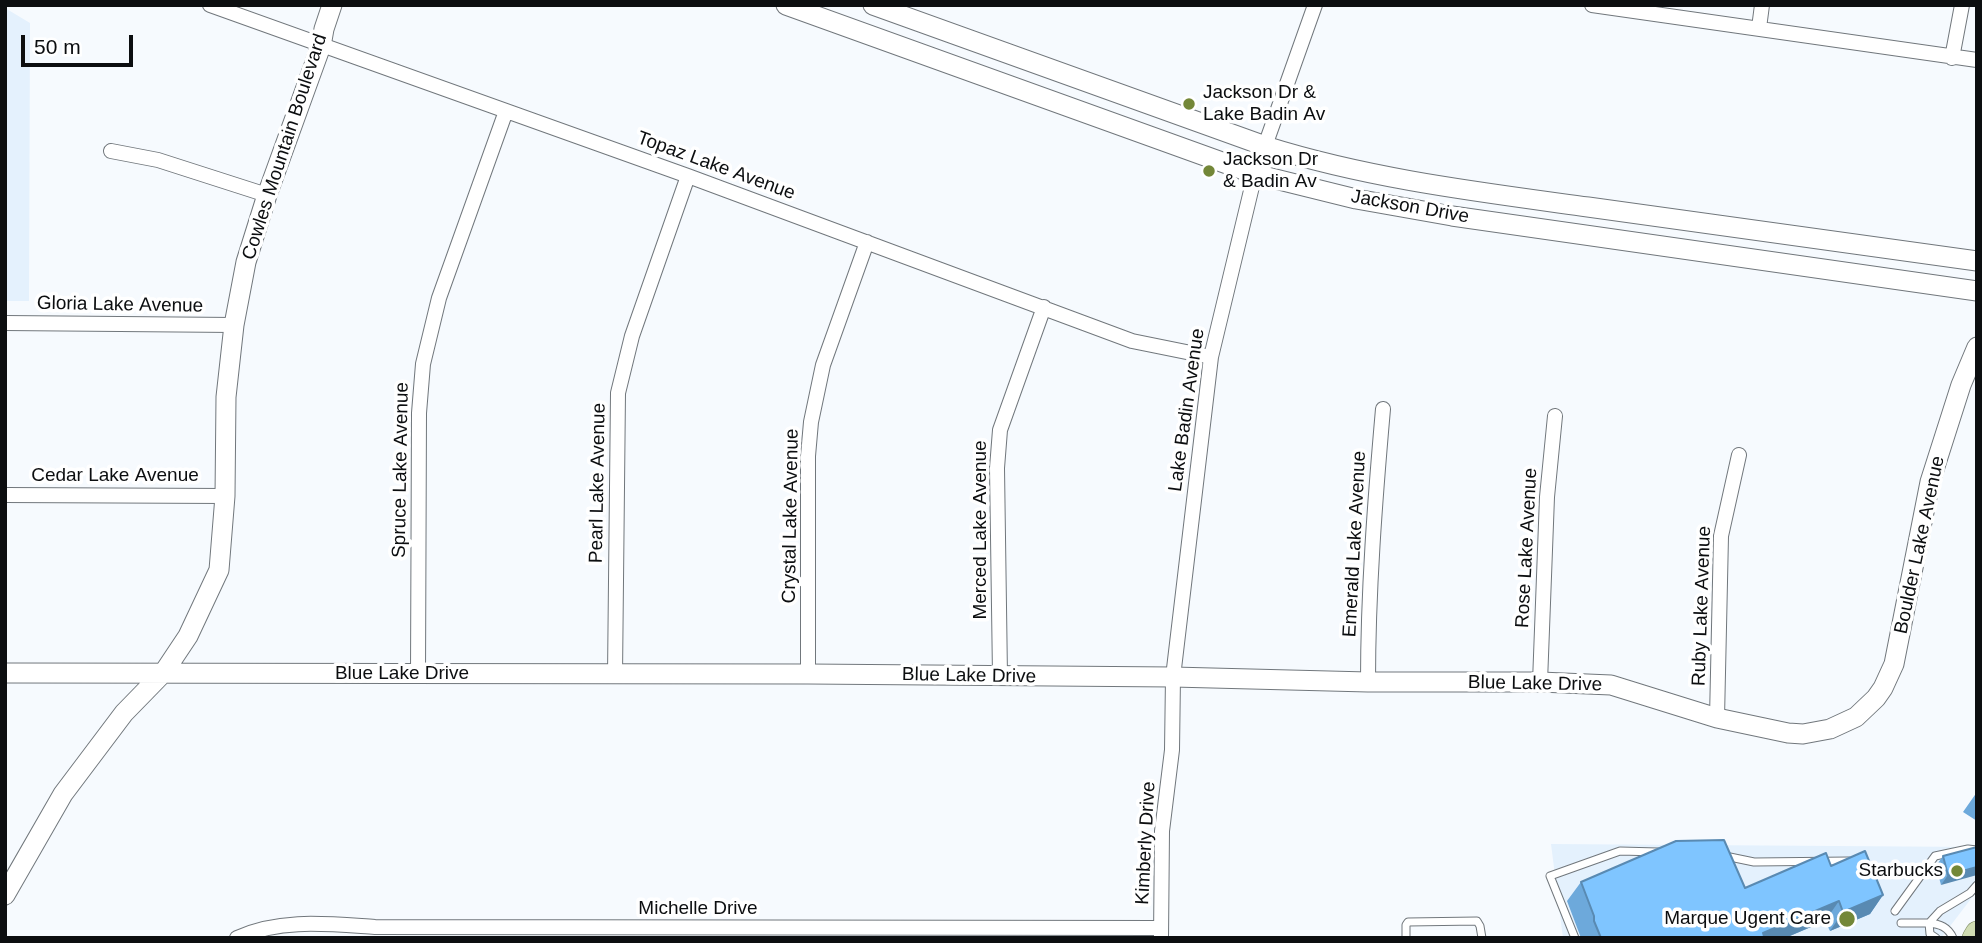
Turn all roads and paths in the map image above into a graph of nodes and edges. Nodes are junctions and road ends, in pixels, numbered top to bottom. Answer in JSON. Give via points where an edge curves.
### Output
{"nodes":[{"id":1,"x":210,"y":5,"type":"edge"},
{"id":2,"x":332,"y":5,"type":"edge"},
{"id":3,"x":786,"y":5,"type":"edge"},
{"id":4,"x":873,"y":5,"type":"edge"},
{"id":5,"x":1315,"y":5,"type":"edge"},
{"id":6,"x":1592,"y":5,"type":"edge"},
{"id":7,"x":1762,"y":5,"type":"edge"},
{"id":8,"x":1962,"y":5,"type":"edge"},
{"id":9,"x":1759,"y":28,"type":"junction"},
{"id":10,"x":321,"y":46,"type":"junction"},
{"id":11,"x":1952,"y":58,"type":"junction"},
{"id":12,"x":1977,"y":60,"type":"edge"},
{"id":13,"x":506,"y":111,"type":"junction"},
{"id":14,"x":1265,"y":146,"type":"junction"},
{"id":15,"x":111,"y":151,"type":"dead end"},
{"id":16,"x":1255,"y":174,"type":"junction"},
{"id":17,"x":688,"y":176,"type":"junction"},
{"id":18,"x":267,"y":195,"type":"junction"},
{"id":19,"x":867,"y":242,"type":"junction"},
{"id":20,"x":1977,"y":261,"type":"edge"},
{"id":21,"x":1977,"y":291,"type":"edge"},
{"id":22,"x":1044,"y":307,"type":"junction"},
{"id":23,"x":5,"y":323,"type":"edge"},
{"id":24,"x":234,"y":325,"type":"junction"},
{"id":25,"x":1977,"y":347,"type":"edge"},
{"id":26,"x":1211,"y":357,"type":"junction"},
{"id":27,"x":1383,"y":409,"type":"dead end"},
{"id":28,"x":1555,"y":416,"type":"dead end"},
{"id":29,"x":1739,"y":455,"type":"dead end"},
{"id":30,"x":5,"y":495,"type":"edge"},
{"id":31,"x":225,"y":496,"type":"junction"},
{"id":32,"x":1894,"y":664,"type":"joint"},
{"id":33,"x":164,"y":672,"type":"junction"},
{"id":34,"x":5,"y":673,"type":"edge"},
{"id":35,"x":418,"y":674,"type":"junction"},
{"id":36,"x":808,"y":674,"type":"junction"},
{"id":37,"x":615,"y":675,"type":"junction"},
{"id":38,"x":1000,"y":676,"type":"junction"},
{"id":39,"x":1173,"y":677,"type":"junction"},
{"id":40,"x":1368,"y":682,"type":"junction"},
{"id":41,"x":1540,"y":682,"type":"junction"},
{"id":42,"x":1717,"y":718,"type":"junction"},
{"id":43,"x":1172,"y":750,"type":"joint"},
{"id":44,"x":1977,"y":849,"type":"edge"},
{"id":45,"x":1671,"y":852,"type":"edge"},
{"id":46,"x":1720,"y":855,"type":"edge"},
{"id":47,"x":1856,"y":861,"type":"edge"},
{"id":48,"x":1977,"y":885,"type":"edge"},
{"id":49,"x":5,"y":895,"type":"edge"},
{"id":50,"x":1895,"y":911,"type":"dead end"},
{"id":51,"x":1901,"y":923,"type":"dead end"},
{"id":52,"x":1928,"y":923,"type":"junction"},
{"id":53,"x":1161,"y":933,"type":"edge"},
{"id":54,"x":1977,"y":933,"type":"edge"},
{"id":55,"x":237,"y":938,"type":"edge"},
{"id":56,"x":1406,"y":938,"type":"edge"},
{"id":57,"x":1482,"y":938,"type":"edge"},
{"id":58,"x":1574,"y":938,"type":"edge"},
{"id":59,"x":1936,"y":938,"type":"edge"},
{"id":60,"x":1953,"y":938,"type":"edge"},
{"id":61,"x":1974,"y":938,"type":"edge"}],
"edges":[{"from":1,"to":10,"type":"street","name":"Topaz Lake Avenue"},
{"from":2,"to":10,"type":"street","name":"Cowles Mountain Boulevard"},
{"from":3,"to":16,"type":"street","name":"Jackson Drive"},
{"from":4,"to":14,"type":"street","name":"Jackson Drive"},
{"from":5,"to":14,"type":"street","name":"Lake Badin Avenue"},
{"from":6,"to":9,"type":"street"},
{"from":7,"to":9,"type":"street"},
{"from":8,"to":11,"type":"street"},
{"from":9,"to":11,"type":"street"},
{"from":10,"to":13,"type":"street","name":"Topaz Lake Avenue"},
{"from":10,"to":18,"type":"street","name":"Cowles Mountain Boulevard"},
{"from":11,"to":12,"type":"street"},
{"from":13,"to":17,"type":"street","name":"Topaz Lake Avenue"},
{"from":13,"to":35,"type":"street","name":"Spruce Lake Avenue","via":[[439,298],[423,364]]},
{"from":14,"to":16,"type":"street","name":"Lake Badin Avenue"},
{"from":14,"to":20,"type":"street","name":"Jackson Drive","via":[[1414,182]]},
{"from":15,"to":18,"type":"street","via":[[158,160]]},
{"from":16,"to":21,"type":"street","name":"Jackson Drive","via":[[1452,216]]},
{"from":16,"to":26,"type":"street","name":"Lake Badin Avenue"},
{"from":17,"to":19,"type":"street","name":"Topaz Lake Avenue"},
{"from":17,"to":37,"type":"street","name":"Pearl Lake Avenue","via":[[632,336],[618,393]]},
{"from":18,"to":24,"type":"street","name":"Cowles Mountain Boulevard","via":[[246,262]]},
{"from":19,"to":22,"type":"street","name":"Topaz Lake Avenue"},
{"from":19,"to":36,"type":"street","name":"Crystal Lake Avenue","via":[[823,365],[811,422]]},
{"from":22,"to":26,"type":"street","name":"Topaz Lake Avenue","via":[[1132,341]]},
{"from":22,"to":38,"type":"street","name":"Merced Lake Avenue","via":[[1000,430]]},
{"from":23,"to":24,"type":"street","name":"Gloria Lake Avenue"},
{"from":24,"to":31,"type":"street","name":"Cowles Mountain Boulevard","via":[[226,397]]},
{"from":25,"to":32,"type":"street","name":"Boulder Lake Avenue","via":[[1930,482]]},
{"from":26,"to":39,"type":"street","name":"Lake Badin Avenue"},
{"from":27,"to":40,"type":"street","name":"Emerald Lake Avenue","via":[[1368,604]]},
{"from":28,"to":41,"type":"street","name":"Rose Lake Avenue","via":[[1546,497]]},
{"from":29,"to":42,"type":"street","name":"Ruby Lake Avenue","via":[[1721,536]]},
{"from":30,"to":31,"type":"street","name":"Cedar Lake Avenue"},
{"from":31,"to":33,"type":"street","name":"Cowles Mountain Boulevard","via":[[219,570],[188,636]]},
{"from":32,"to":42,"type":"street","name":"Blue Lake Drive","via":[[1884,688],[1867,708],[1830,729],[1788,733]]},
{"from":33,"to":34,"type":"street","name":"Blue Lake Drive"},
{"from":33,"to":35,"type":"street","name":"Blue Lake Drive"},
{"from":33,"to":49,"type":"street","name":"Cowles Mountain Boulevard","via":[[124,713],[65,792]]},
{"from":35,"to":37,"type":"street","name":"Blue Lake Drive"},
{"from":36,"to":37,"type":"street","name":"Blue Lake Drive"},
{"from":36,"to":38,"type":"street","name":"Blue Lake Drive"},
{"from":38,"to":39,"type":"street","name":"Blue Lake Drive"},
{"from":39,"to":40,"type":"street","name":"Blue Lake Drive"},
{"from":39,"to":43,"type":"street","name":"Lake Badin Avenue"},
{"from":40,"to":41,"type":"street","name":"Blue Lake Drive"},
{"from":41,"to":42,"type":"street","name":"Blue Lake Drive","via":[[1611,685]]},
{"from":43,"to":53,"type":"street","name":"Kimberly Drive","via":[[1161,831]]},
{"from":44,"to":50,"type":"lane","via":[[1935,856]]},
{"from":45,"to":58,"type":"lane","via":[[1620,851],[1550,876]]},
{"from":46,"to":47,"type":"lane","via":[[1754,862]]},
{"from":48,"to":52,"type":"lane"},
{"from":51,"to":52,"type":"lane"},
{"from":52,"to":59,"type":"lane"},
{"from":52,"to":60,"type":"lane","via":[[1950,930]]},
{"from":53,"to":55,"type":"street","name":"Michelle Drive","via":[[332,924],[287,925]]},
{"from":54,"to":61,"type":"main road"},
{"from":56,"to":57,"type":"lane","via":[[1408,922],[1477,921]]}]}
